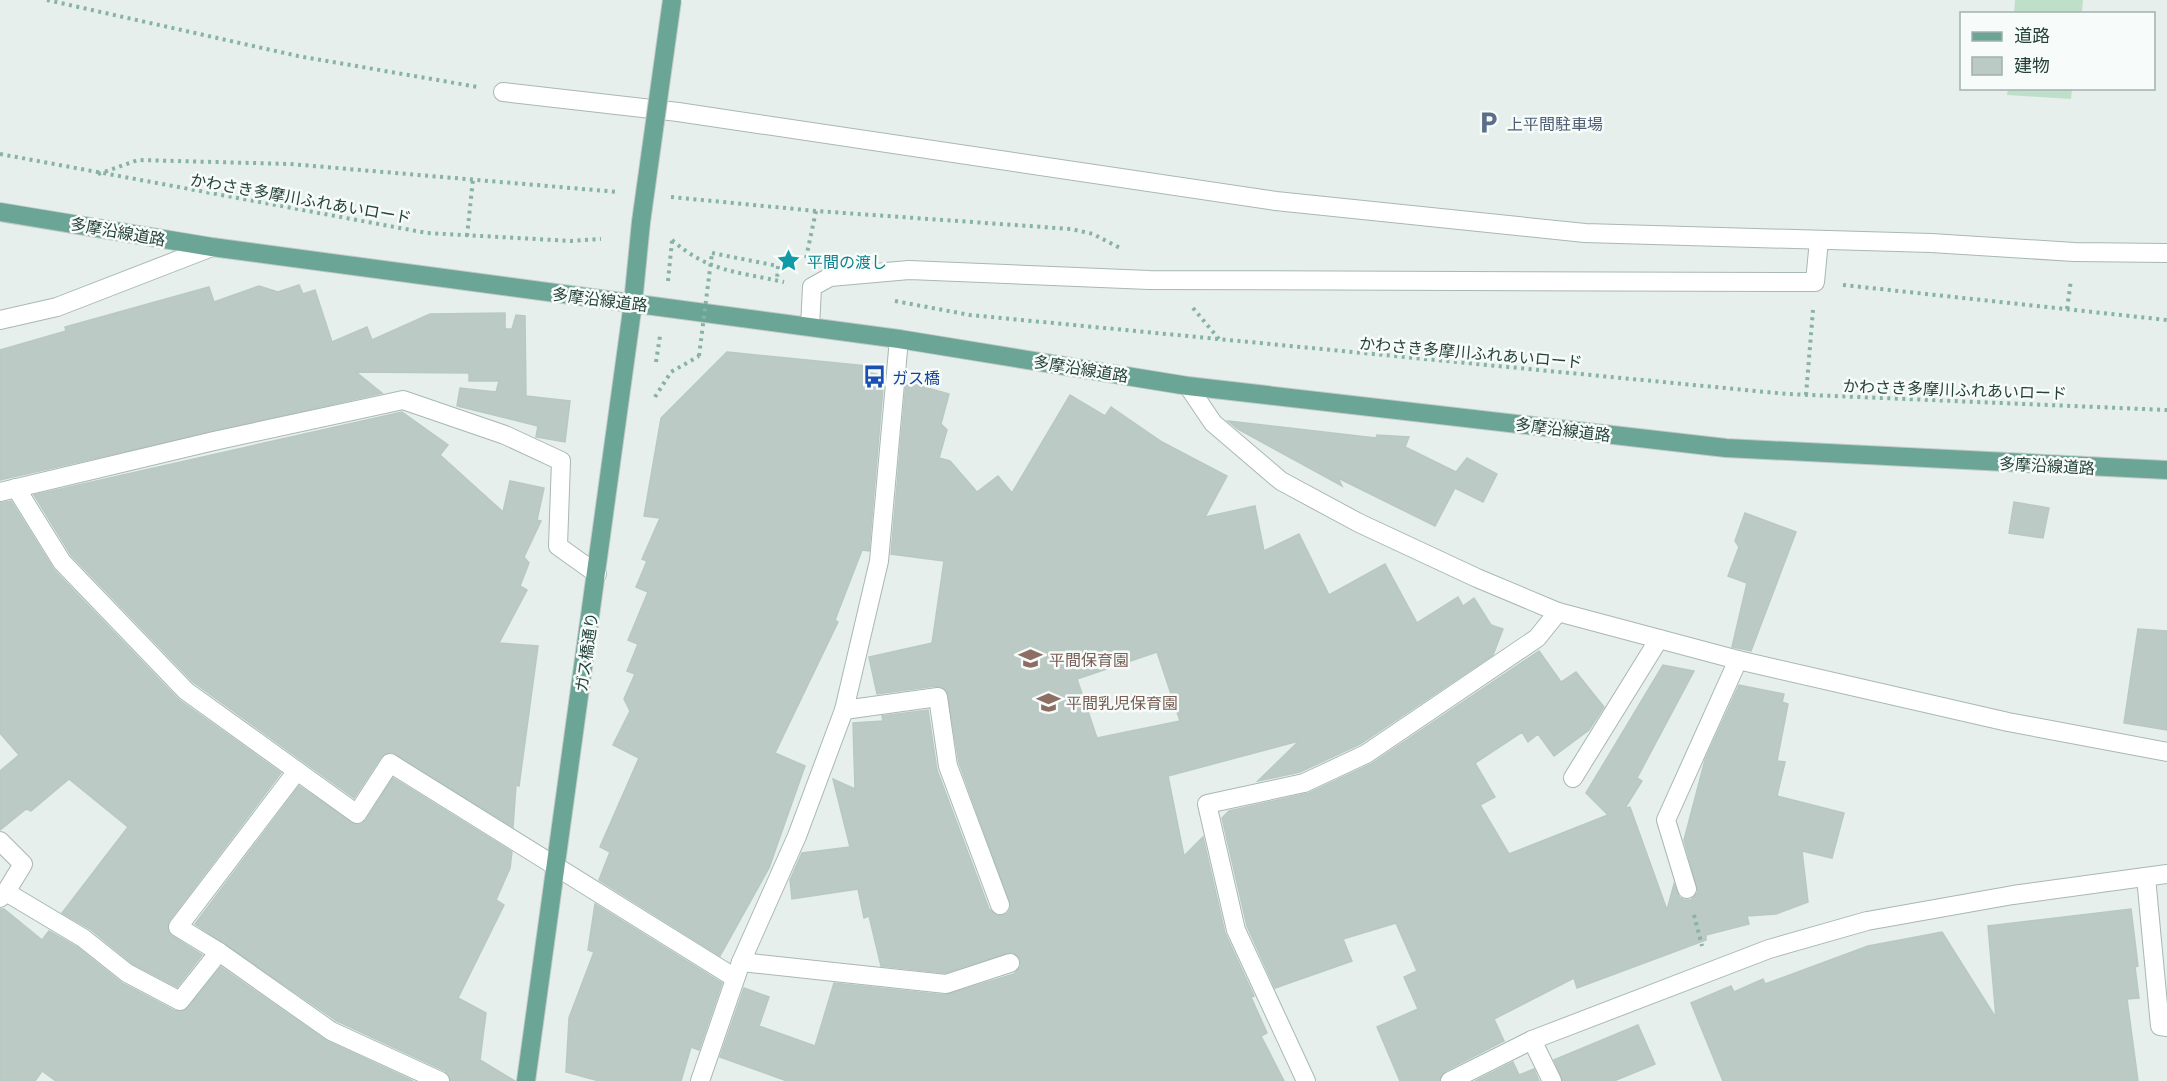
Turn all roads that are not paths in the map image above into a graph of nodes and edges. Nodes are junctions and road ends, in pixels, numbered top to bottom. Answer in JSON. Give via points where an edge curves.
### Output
{"nodes":[{"id":1,"x":672,"y":0,"type":"edge"},
{"id":2,"x":503,"y":92,"type":"road end"},
{"id":3,"x":0,"y":212,"type":"edge"},
{"id":4,"x":1819,"y":240,"type":"junction"},
{"id":5,"x":212,"y":247,"type":"junction"},
{"id":6,"x":2167,"y":253,"type":"edge"},
{"id":7,"x":633,"y":303,"type":"junction"},
{"id":8,"x":0,"y":320,"type":"edge"},
{"id":9,"x":810,"y":327,"type":"junction"},
{"id":10,"x":899,"y":339,"type":"junction"},
{"id":11,"x":1188,"y":386,"type":"junction"},
{"id":12,"x":2167,"y":470,"type":"edge"},
{"id":13,"x":8,"y":490,"type":"edge"},
{"id":14,"x":597,"y":574,"type":"junction"},
{"id":15,"x":1558,"y":612,"type":"junction"},
{"id":16,"x":1659,"y":639,"type":"junction"},
{"id":17,"x":1738,"y":660,"type":"junction"},
{"id":18,"x":844,"y":710,"type":"junction"},
{"id":19,"x":2167,"y":752,"type":"edge"},
{"id":20,"x":297,"y":771,"type":"junction"},
{"id":21,"x":1573,"y":778,"type":"dead end"},
{"id":22,"x":0,"y":842,"type":"edge"},
{"id":23,"x":557,"y":865,"type":"junction"},
{"id":24,"x":2167,"y":874,"type":"edge"},
{"id":25,"x":2146,"y":877,"type":"junction"},
{"id":26,"x":1687,"y":889,"type":"road end"},
{"id":27,"x":3,"y":895,"type":"edge"},
{"id":28,"x":1000,"y":905,"type":"dead end"},
{"id":29,"x":219,"y":952,"type":"junction"},
{"id":30,"x":1010,"y":963,"type":"dead end"},
{"id":31,"x":738,"y":970,"type":"junction"},
{"id":32,"x":2167,"y":1027,"type":"edge"},
{"id":33,"x":1532,"y":1040,"type":"junction"},
{"id":34,"x":440,"y":1081,"type":"edge"},
{"id":35,"x":526,"y":1081,"type":"edge"},
{"id":36,"x":700,"y":1081,"type":"edge"},
{"id":37,"x":1306,"y":1081,"type":"edge"},
{"id":38,"x":1450,"y":1081,"type":"edge"},
{"id":39,"x":1552,"y":1081,"type":"edge"}],
"edges":[{"from":1,"to":7,"type":"main road","name":"ガス橋通り","bridge":true},
{"from":2,"to":4,"type":"street","via":[[678,111],[1276,201],[1585,233]]},
{"from":3,"to":5,"type":"main road","name":"多摩沿線道路"},
{"from":4,"to":6,"type":"street"},
{"from":4,"to":9,"type":"street","via":[[1815,282],[1149,280],[909,270],[830,277],[807,286]]},
{"from":5,"to":7,"type":"main road","name":"多摩沿線道路"},
{"from":5,"to":8,"type":"street","via":[[57,307]]},
{"from":7,"to":9,"type":"main road","name":"多摩沿線道路"},
{"from":7,"to":14,"type":"main road","name":"ガス橋通り"},
{"from":9,"to":10,"type":"main road","name":"多摩沿線道路"},
{"from":10,"to":11,"type":"main road","name":"多摩沿線道路"},
{"from":10,"to":18,"type":"street","via":[[879,561]]},
{"from":11,"to":12,"type":"main road","name":"多摩沿線道路","via":[[1726,448]]},
{"from":11,"to":15,"type":"street","via":[[1213,423],[1281,481],[1359,523]]},
{"from":13,"to":14,"type":"street","via":[[403,400],[505,435],[561,461],[558,546]]},
{"from":13,"to":20,"type":"street","via":[[62,562],[186,691]]},
{"from":14,"to":23,"type":"main road","name":"ガス橋通り"},
{"from":15,"to":16,"type":"street"},
{"from":15,"to":37,"type":"street","via":[[1537,638],[1366,754],[1304,783],[1207,804],[1236,930]]},
{"from":16,"to":17,"type":"street"},
{"from":16,"to":21,"type":"street"},
{"from":17,"to":19,"type":"street","via":[[2008,722]]},
{"from":17,"to":26,"type":"street","via":[[1666,820]]},
{"from":18,"to":28,"type":"street","via":[[938,697],[948,766]]},
{"from":18,"to":31,"type":"street","via":[[797,836]]},
{"from":20,"to":23,"type":"street","via":[[357,814],[390,763]]},
{"from":20,"to":29,"type":"street","via":[[178,927]]},
{"from":22,"to":27,"type":"street","via":[[23,864]]},
{"from":23,"to":31,"type":"street"},
{"from":23,"to":35,"type":"main road","name":"ガス橋通り"},
{"from":24,"to":25,"type":"street"},
{"from":25,"to":32,"type":"street","via":[[2160,1026]]},
{"from":25,"to":33,"type":"street","via":[[1867,921],[1769,949]]},
{"from":27,"to":29,"type":"street","via":[[83,938],[127,972],[180,1002]]},
{"from":29,"to":34,"type":"street","via":[[331,1031]]},
{"from":30,"to":31,"type":"street","via":[[946,984]]},
{"from":31,"to":36,"type":"street"},
{"from":33,"to":38,"type":"street"},
{"from":33,"to":39,"type":"street"}]}
